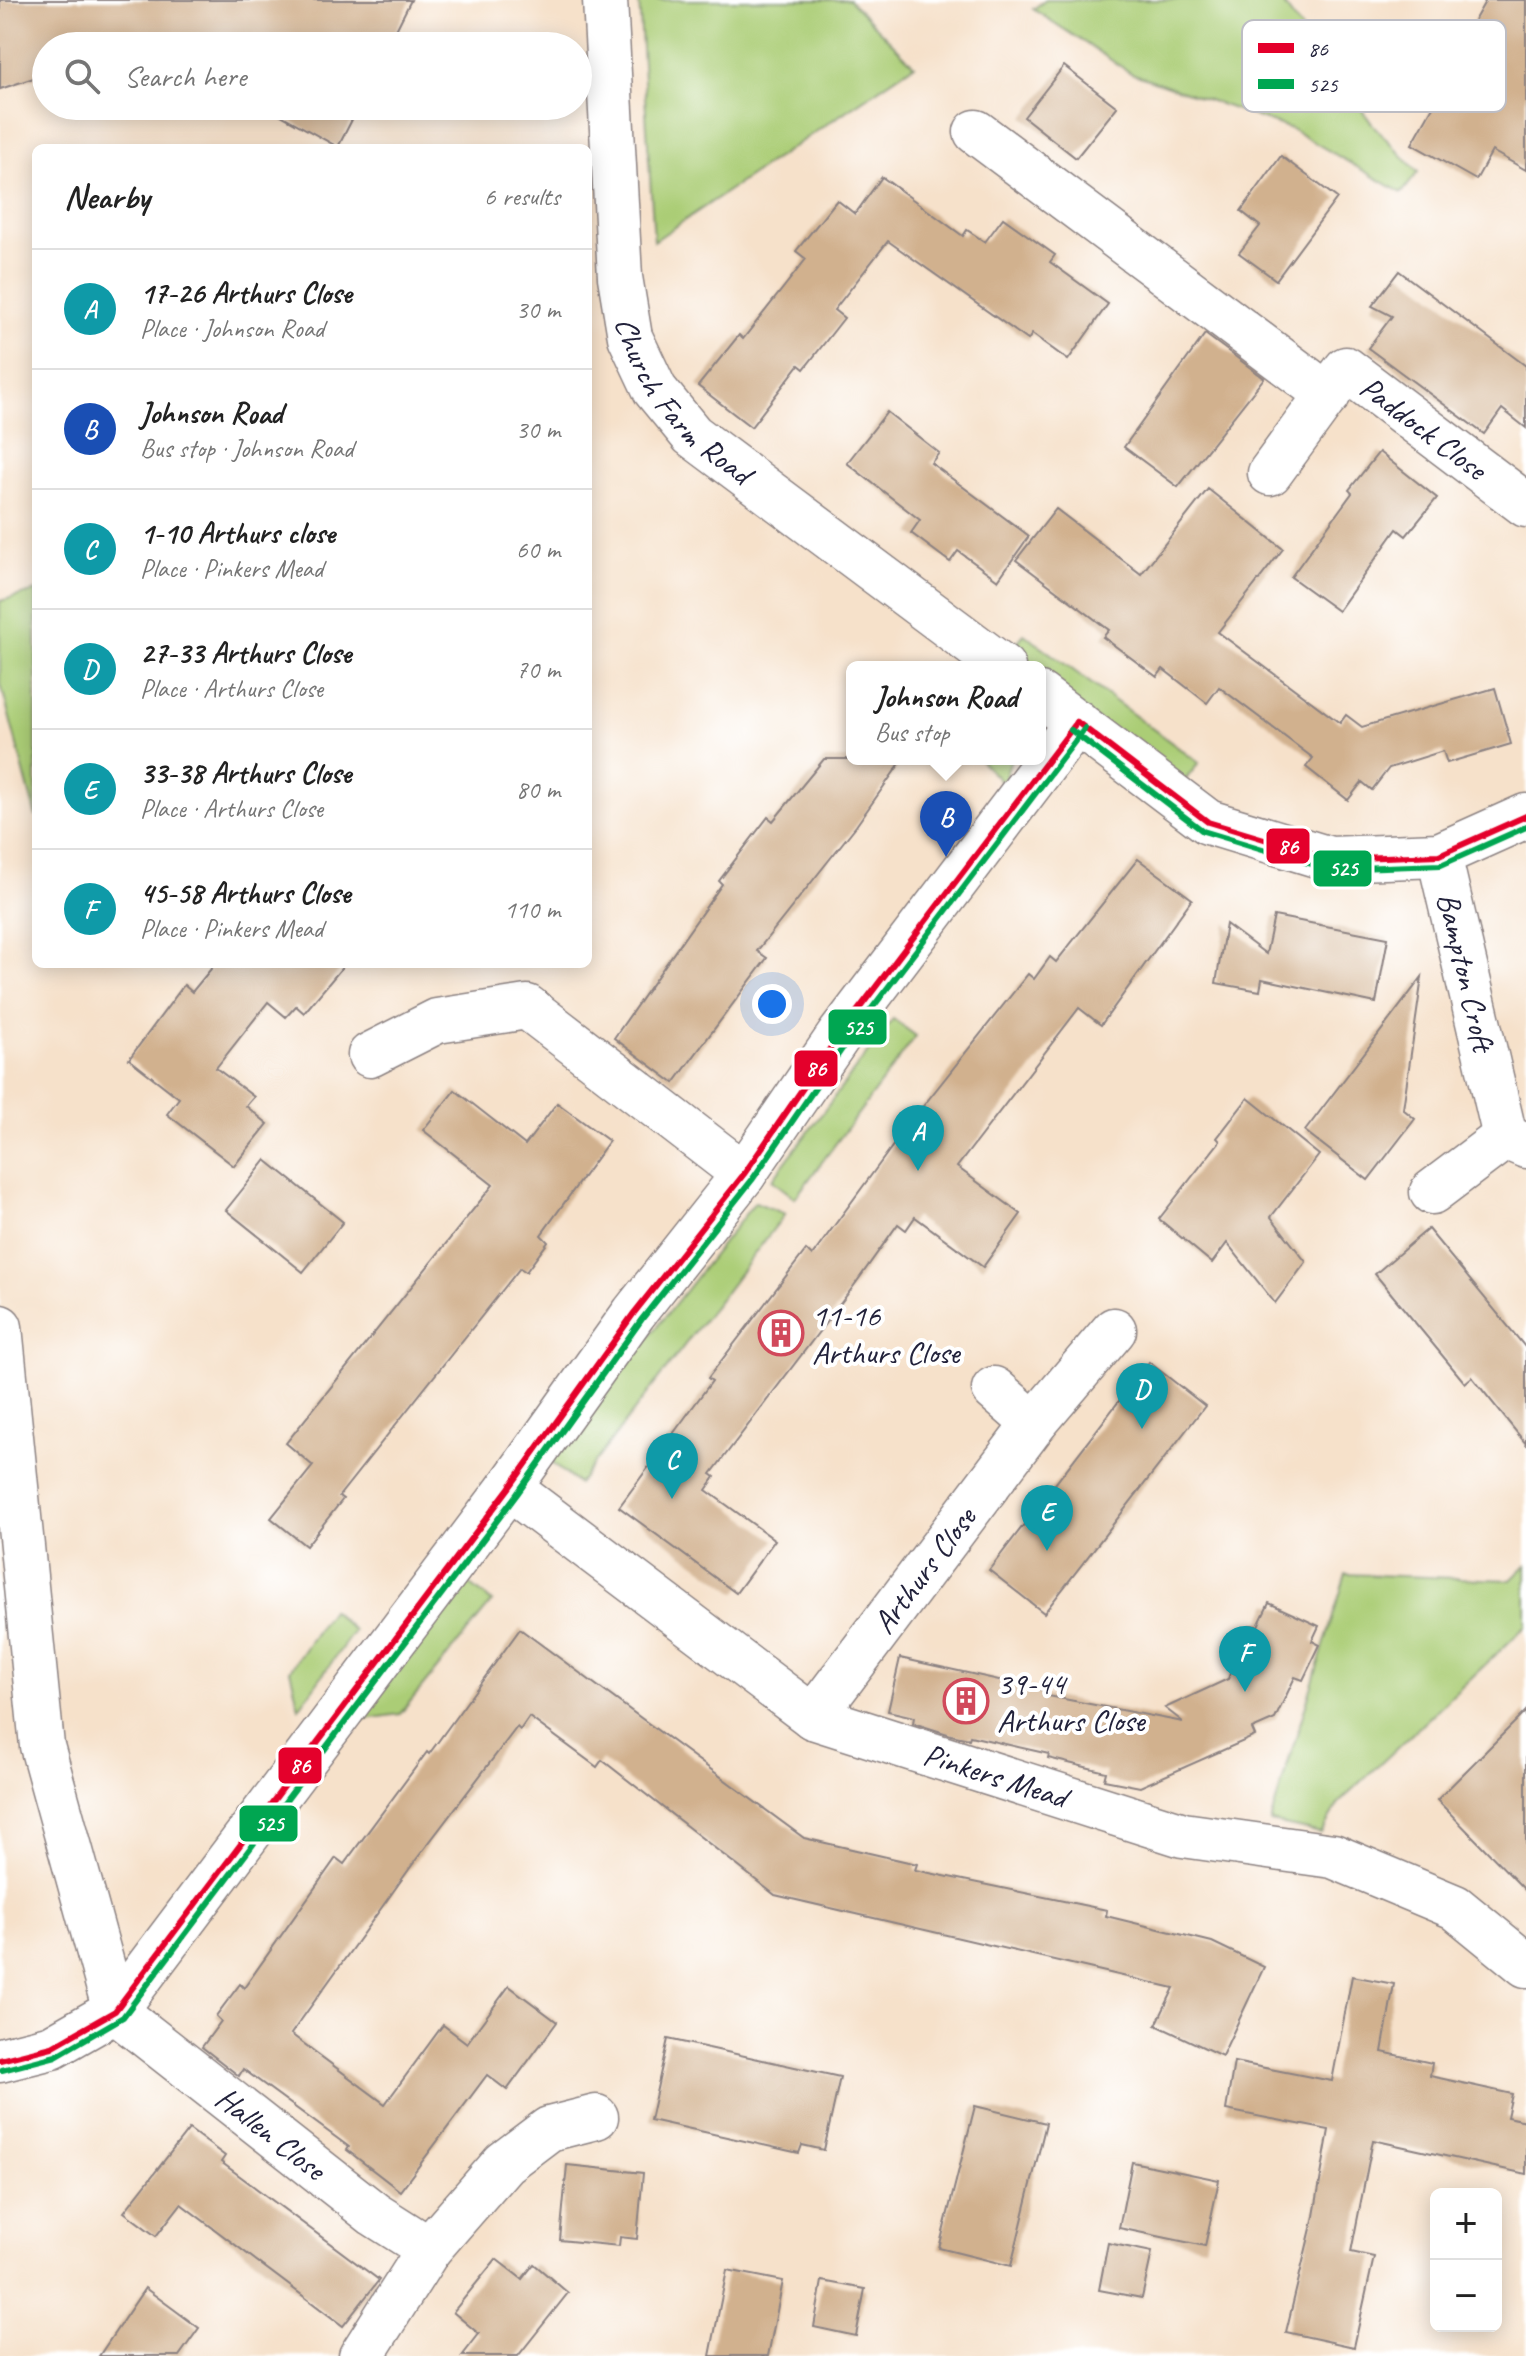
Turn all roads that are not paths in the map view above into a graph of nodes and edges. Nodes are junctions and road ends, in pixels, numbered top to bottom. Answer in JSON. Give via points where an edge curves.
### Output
{"nodes":[{"id":1,"x":605,"y":0,"type":"edge"},
{"id":2,"x":976,"y":132,"type":"dead end"},
{"id":3,"x":1328,"y":395,"type":"junction"},
{"id":4,"x":1270,"y":473,"type":"dead end"},
{"id":5,"x":1526,"y":505,"type":"edge"},
{"id":6,"x":995,"y":661,"type":"edge"},
{"id":7,"x":1046,"y":699,"type":"edge"},
{"id":8,"x":1077,"y":722,"type":"junction"},
{"id":9,"x":1046,"y":763,"type":"edge"},
{"id":10,"x":1044,"y":765,"type":"edge"},
{"id":11,"x":1526,"y":816,"type":"edge"},
{"id":12,"x":1439,"y":855,"type":"junction"},
{"id":13,"x":370,"y":1055,"type":"dead end"},
{"id":14,"x":1516,"y":1142,"type":"edge"},
{"id":15,"x":744,"y":1174,"type":"junction"},
{"id":16,"x":1432,"y":1192,"type":"dead end"},
{"id":17,"x":0,"y":1327,"type":"edge"},
{"id":18,"x":1114,"y":1330,"type":"dead end"},
{"id":19,"x":994,"y":1389,"type":"dead end"},
{"id":20,"x":1034,"y":1424,"type":"junction"},
{"id":21,"x":509,"y":1488,"type":"junction"},
{"id":22,"x":813,"y":1717,"type":"junction"},
{"id":23,"x":1526,"y":1965,"type":"edge"},
{"id":24,"x":115,"y":2011,"type":"junction"},
{"id":25,"x":0,"y":2060,"type":"edge"},
{"id":26,"x":596,"y":2117,"type":"dead end"},
{"id":27,"x":429,"y":2249,"type":"junction"},
{"id":28,"x":361,"y":2356,"type":"edge"}],
"edges":[{"from":1,"to":6,"type":"street","name":"Church Farm Road","via":[[620,277],[630,337],[655,390],[692,435]]},
{"from":2,"to":3,"type":"street"},
{"from":3,"to":4,"type":"street","name":"Paddock Close"},
{"from":3,"to":5,"type":"street","name":"Paddock Close","via":[[1346,369]]},
{"from":7,"to":8,"type":"street"},
{"from":8,"to":9,"type":"street"},
{"from":8,"to":12,"type":"street","via":[[1208,822],[1330,859]]},
{"from":10,"to":15,"type":"street","via":[[840,1034]]},
{"from":11,"to":12,"type":"street"},
{"from":12,"to":14,"type":"street","name":"Bampton Croft"},
{"from":13,"to":15,"type":"street","via":[[437,1021],[527,1007]]},
{"from":14,"to":16,"type":"street","name":"Bampton Croft"},
{"from":15,"to":21,"type":"street","via":[[634,1313]]},
{"from":17,"to":24,"type":"street","via":[[42,1746]]},
{"from":18,"to":20,"type":"street","name":"Arthurs Close"},
{"from":19,"to":20,"type":"street"},
{"from":20,"to":22,"type":"street","name":"Arthurs Close"},
{"from":21,"to":22,"type":"street","name":"Pinkers Mead"},
{"from":21,"to":24,"type":"street"},
{"from":22,"to":23,"type":"street","name":"Pinkers Mead","via":[[1183,1835],[1333,1856],[1455,1907]]},
{"from":24,"to":25,"type":"street","via":[[52,2047]]},
{"from":24,"to":27,"type":"street","name":"Hallen Close","via":[[374,2214]]},
{"from":26,"to":27,"type":"street","via":[[549,2129],[504,2163]]},
{"from":27,"to":28,"type":"street"}]}
